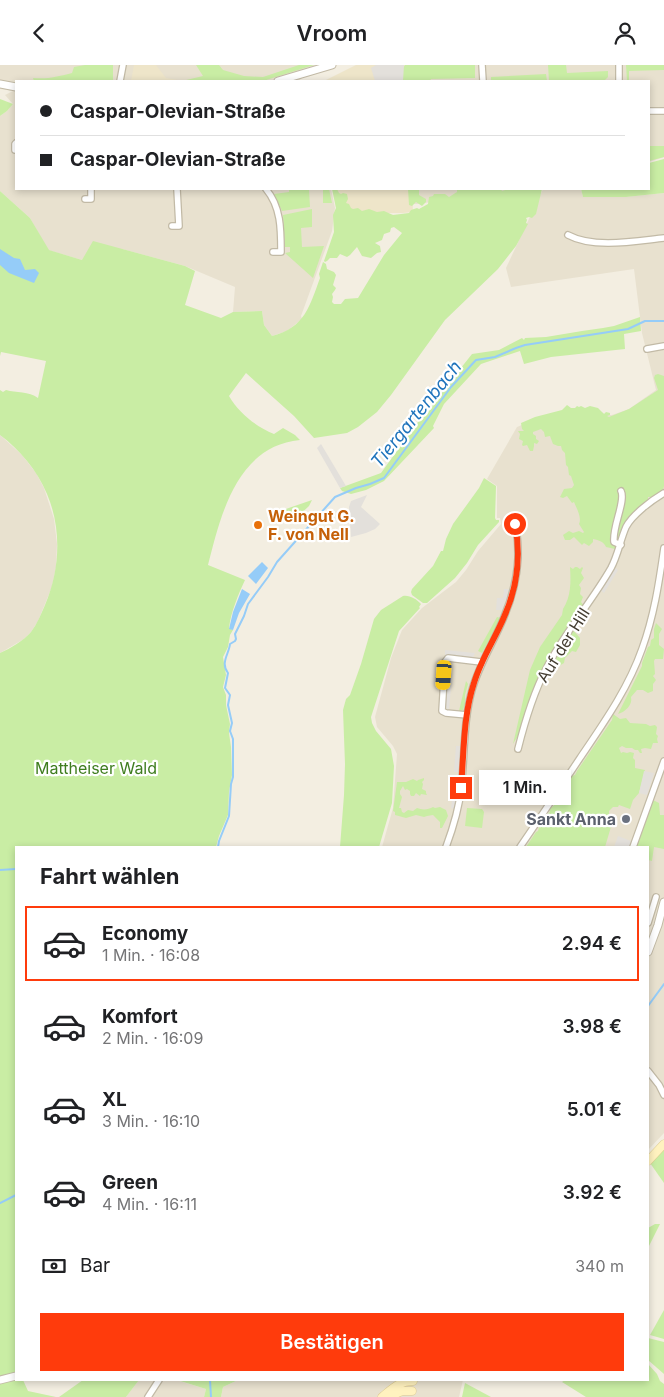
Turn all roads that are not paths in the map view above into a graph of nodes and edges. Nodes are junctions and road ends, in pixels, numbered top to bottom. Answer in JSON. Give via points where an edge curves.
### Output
{"nodes":[{"id":1,"x":123,"y":65,"type":"edge"},
{"id":2,"x":332,"y":65,"type":"edge"},
{"id":3,"x":482,"y":65,"type":"edge"},
{"id":4,"x":619,"y":65,"type":"edge"},
{"id":5,"x":120,"y":80,"type":"edge"},
{"id":6,"x":281,"y":80,"type":"edge"},
{"id":7,"x":483,"y":80,"type":"edge"},
{"id":8,"x":619,"y":80,"type":"edge"},
{"id":9,"x":0,"y":84,"type":"edge"},
{"id":10,"x":15,"y":87,"type":"edge"},
{"id":11,"x":650,"y":111,"type":"edge"},
{"id":12,"x":664,"y":111,"type":"edge"},
{"id":13,"x":15,"y":144,"type":"edge"},
{"id":14,"x":15,"y":151,"type":"dead end"},
{"id":15,"x":91,"y":190,"type":"edge"},
{"id":16,"x":177,"y":190,"type":"edge"},
{"id":17,"x":267,"y":190,"type":"edge"},
{"id":18,"x":85,"y":199,"type":"dead end"},
{"id":19,"x":172,"y":226,"type":"dead end"},
{"id":20,"x":568,"y":235,"type":"dead end"},
{"id":21,"x":664,"y":238,"type":"edge"},
{"id":22,"x":273,"y":252,"type":"dead end"},
{"id":23,"x":664,"y":346,"type":"edge"},
{"id":24,"x":647,"y":349,"type":"dead end"},
{"id":25,"x":621,"y":491,"type":"dead end"},
{"id":26,"x":664,"y":493,"type":"edge"},
{"id":27,"x":513,"y":520,"type":"dead end"},
{"id":28,"x":620,"y":545,"type":"junction"},
{"id":29,"x":664,"y":548,"type":"edge"},
{"id":30,"x":481,"y":662,"type":"junction"},
{"id":31,"x":466,"y":715,"type":"junction"},
{"id":32,"x":518,"y":749,"type":"dead end"},
{"id":33,"x":664,"y":761,"type":"edge"},
{"id":34,"x":446,"y":846,"type":"edge"},
{"id":35,"x":521,"y":846,"type":"edge"},
{"id":36,"x":633,"y":846,"type":"edge"},
{"id":37,"x":656,"y":897,"type":"dead end"},
{"id":38,"x":664,"y":902,"type":"edge"},
{"id":39,"x":649,"y":920,"type":"edge"},
{"id":40,"x":649,"y":947,"type":"edge"},
{"id":41,"x":649,"y":1072,"type":"edge"},
{"id":42,"x":664,"y":1095,"type":"edge"},
{"id":43,"x":664,"y":1144,"type":"edge"},
{"id":44,"x":649,"y":1160,"type":"edge"},
{"id":45,"x":15,"y":1376,"type":"edge"},
{"id":46,"x":0,"y":1380,"type":"edge"},
{"id":47,"x":158,"y":1381,"type":"edge"},
{"id":48,"x":413,"y":1381,"type":"edge"},
{"id":49,"x":397,"y":1383,"type":"edge"},
{"id":50,"x":412,"y":1394,"type":"edge"},
{"id":51,"x":148,"y":1397,"type":"edge"},
{"id":52,"x":382,"y":1397,"type":"edge"},
{"id":53,"x":389,"y":1397,"type":"edge"}],
"edges":[{"from":1,"to":5,"type":"street"},
{"from":2,"to":6,"type":"street"},
{"from":3,"to":7,"type":"street"},
{"from":4,"to":8,"type":"street"},
{"from":9,"to":10,"type":"street"},
{"from":11,"to":12,"type":"street"},
{"from":13,"to":14,"type":"street"},
{"from":15,"to":18,"type":"street","via":[[91,199]]},
{"from":16,"to":19,"type":"street","via":[[179,226]]},
{"from":17,"to":22,"type":"street","via":[[278,211],[281,252]]},
{"from":20,"to":21,"type":"street","via":[[583,241],[599,242]]},
{"from":23,"to":24,"type":"street"},
{"from":25,"to":28,"type":"street","via":[[623,497],[614,535],[614,543]]},
{"from":26,"to":28,"type":"street","name":"Auf der Hill","via":[[631,521]]},
{"from":27,"to":30,"type":"street","via":[[518,547],[514,587],[504,617]]},
{"from":28,"to":32,"type":"street","name":"Auf der Hill","via":[[608,573],[560,644],[536,688]]},
{"from":29,"to":35,"type":"street","via":[[653,614],[632,674]]},
{"from":30,"to":31,"type":"street"},
{"from":30,"to":31,"type":"street","via":[[448,658],[445,662],[442,711]]},
{"from":31,"to":34,"type":"street","via":[[460,800]]},
{"from":33,"to":36,"type":"street"},
{"from":37,"to":39,"type":"street"},
{"from":38,"to":40,"type":"street"},
{"from":41,"to":42,"type":"street"},
{"from":43,"to":44,"type":"main road"},
{"from":45,"to":46,"type":"street"},
{"from":47,"to":51,"type":"street"},
{"from":48,"to":49,"type":"main road"},
{"from":48,"to":50,"type":"main road"},
{"from":49,"to":52,"type":"main road"},
{"from":50,"to":53,"type":"main road","via":[[402,1391]]}]}
